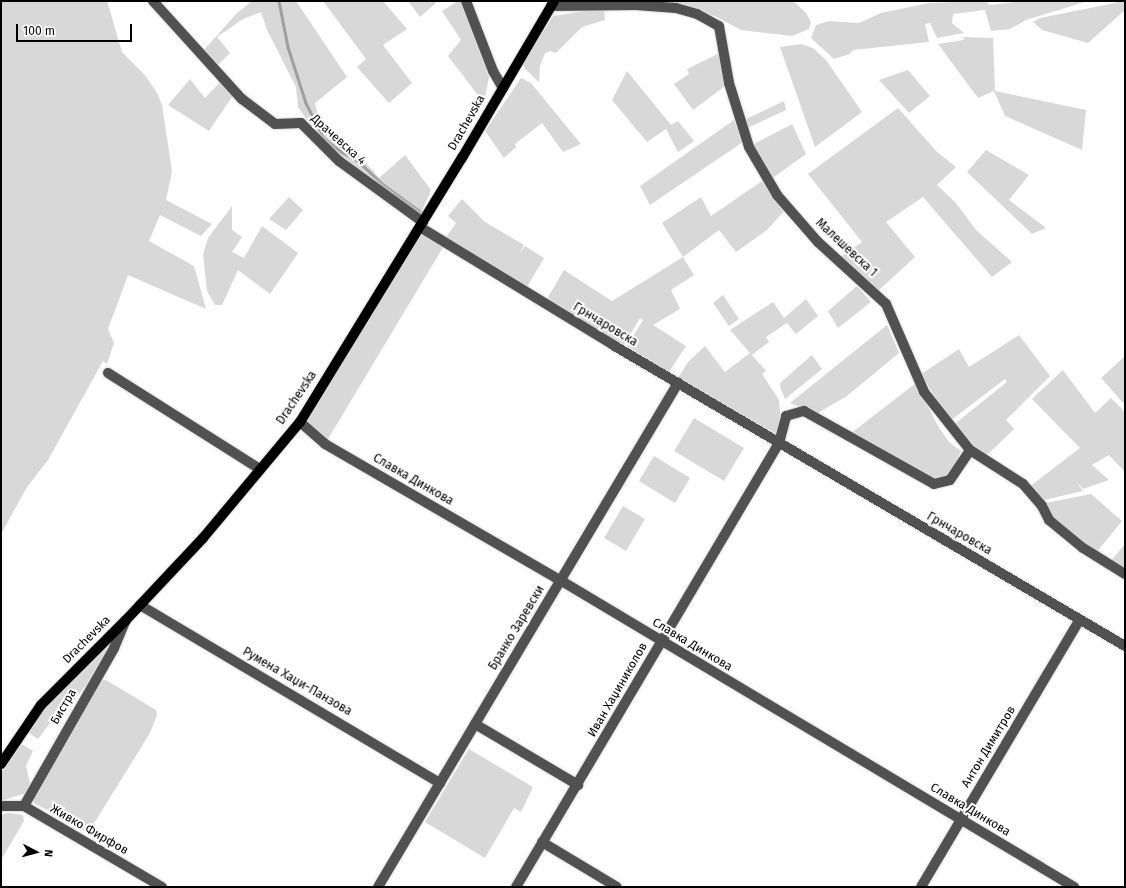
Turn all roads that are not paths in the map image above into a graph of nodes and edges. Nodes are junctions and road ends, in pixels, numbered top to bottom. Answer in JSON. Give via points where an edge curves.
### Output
{"nodes":[{"id":1,"x":153,"y":1,"type":"edge"},
{"id":2,"x":466,"y":1,"type":"edge"},
{"id":3,"x":553,"y":4,"type":"edge"},
{"id":4,"x":503,"y":88,"type":"junction"},
{"id":5,"x":421,"y":225,"type":"junction"},
{"id":6,"x":108,"y":373,"type":"dead end"},
{"id":7,"x":330,"y":373,"type":"junction"},
{"id":8,"x":678,"y":383,"type":"junction"},
{"id":9,"x":300,"y":422,"type":"junction"},
{"id":10,"x":308,"y":432,"type":"junction"},
{"id":11,"x":779,"y":443,"type":"junction"},
{"id":12,"x":970,"y":450,"type":"junction"},
{"id":13,"x":260,"y":469,"type":"junction"},
{"id":14,"x":1125,"y":574,"type":"edge"},
{"id":15,"x":560,"y":580,"type":"junction"},
{"id":16,"x":140,"y":605,"type":"junction"},
{"id":17,"x":126,"y":620,"type":"junction"},
{"id":18,"x":1079,"y":621,"type":"junction"},
{"id":19,"x":661,"y":642,"type":"junction"},
{"id":20,"x":1125,"y":646,"type":"edge"},
{"id":21,"x":475,"y":724,"type":"junction"},
{"id":22,"x":4,"y":752,"type":"edge"},
{"id":23,"x":1,"y":764,"type":"edge"},
{"id":24,"x":440,"y":783,"type":"junction"},
{"id":25,"x":578,"y":785,"type":"junction"},
{"id":26,"x":1,"y":806,"type":"edge"},
{"id":27,"x":24,"y":806,"type":"junction"},
{"id":28,"x":960,"y":820,"type":"junction"},
{"id":29,"x":542,"y":842,"type":"junction"},
{"id":30,"x":162,"y":887,"type":"edge"},
{"id":31,"x":378,"y":887,"type":"edge"},
{"id":32,"x":516,"y":887,"type":"edge"},
{"id":33,"x":617,"y":887,"type":"edge"},
{"id":34,"x":921,"y":887,"type":"edge"},
{"id":35,"x":1074,"y":887,"type":"edge"}],
"edges":[{"from":1,"to":5,"type":"street","name":"Драчевска 4","via":[[242,99],[275,124],[301,123],[339,162]]},
{"from":2,"to":4,"type":"street","via":[[493,71]]},
{"from":3,"to":4,"type":"main road","name":"Drachevska"},
{"from":3,"to":12,"type":"street","name":"Малешевска 1","via":[[676,8],[697,14],[719,26],[736,110],[749,147],[765,177],[786,207],[818,242],[886,304],[924,392]]},
{"from":4,"to":5,"type":"main road","name":"Drachevska"},
{"from":5,"to":7,"type":"main road","name":"Drachevska"},
{"from":5,"to":8,"type":"street","name":"Грнчаровска"},
{"from":6,"to":13,"type":"street"},
{"from":7,"to":9,"type":"main road","name":"Drachevska"},
{"from":7,"to":10,"type":"street","via":[[328,383],[309,415]]},
{"from":8,"to":11,"type":"street","name":"Грнчаровска"},
{"from":8,"to":15,"type":"street","name":"Бранко Заревски"},
{"from":9,"to":10,"type":"street","name":"Славка Динкова"},
{"from":9,"to":13,"type":"main road","name":"Drachevska"},
{"from":10,"to":15,"type":"street","name":"Славка Динкова"},
{"from":11,"to":12,"type":"street","via":[[786,416],[804,411],[938,484],[950,480]]},
{"from":11,"to":18,"type":"street","name":"Грнчаровска"},
{"from":11,"to":19,"type":"street","name":"Иван Хаџиниколов"},
{"from":12,"to":14,"type":"street","name":"Малешевска 1","via":[[1023,484],[1042,506],[1049,520],[1083,548]]},
{"from":13,"to":16,"type":"main road","name":"Drachevska","via":[[203,538]]},
{"from":15,"to":19,"type":"street","name":"Славка Динкова"},
{"from":15,"to":21,"type":"street","name":"Бранко Заревски"},
{"from":16,"to":17,"type":"main road","name":"Drachevska"},
{"from":16,"to":24,"type":"street","name":"Румена Хаџи-Панзова"},
{"from":17,"to":22,"type":"main road","name":"Drachevska","via":[[40,705]]},
{"from":17,"to":27,"type":"street","name":"Бистра","via":[[114,648]]},
{"from":18,"to":20,"type":"street","name":"Грнчаровска"},
{"from":18,"to":28,"type":"street","name":"Антон Димитров"},
{"from":19,"to":25,"type":"street","name":"Иван Хаџиниколов"},
{"from":19,"to":28,"type":"street","name":"Славка Динкова"},
{"from":21,"to":24,"type":"street","name":"Бранко Заревски"},
{"from":21,"to":25,"type":"street"},
{"from":22,"to":23,"type":"main road","name":"Drachevska"},
{"from":24,"to":31,"type":"street","name":"Бранко Заревски"},
{"from":25,"to":29,"type":"street","name":"Иван Хаџиниколов"},
{"from":26,"to":27,"type":"street"},
{"from":27,"to":30,"type":"street","name":"Живко Фирфов"},
{"from":28,"to":34,"type":"street","name":"Антон Димитров"},
{"from":28,"to":35,"type":"street","name":"Славка Динкова"},
{"from":29,"to":32,"type":"street","name":"Иван Хаџиниколов"},
{"from":29,"to":33,"type":"street"}]}
